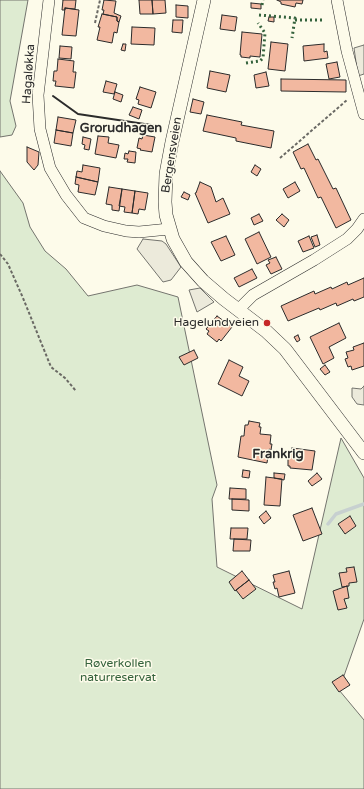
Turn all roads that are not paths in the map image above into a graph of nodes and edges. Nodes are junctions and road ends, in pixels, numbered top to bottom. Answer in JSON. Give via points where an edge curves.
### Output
{"nodes":[{"id":1,"x":49,"y":0,"type":"edge"},
{"id":2,"x":204,"y":0,"type":"edge"},
{"id":3,"x":337,"y":0,"type":"edge"},
{"id":4,"x":364,"y":114,"type":"edge"},
{"id":5,"x":364,"y":219,"type":"edge"},
{"id":6,"x":169,"y":229,"type":"junction"},
{"id":7,"x":238,"y":310,"type":"junction"},
{"id":8,"x":364,"y":453,"type":"edge"}],
"edges":[{"from":1,"to":6,"type":"street","name":"Hagaløkka","via":[[38,95],[40,128],[50,168],[84,218],[126,231]]},
{"from":2,"to":6,"type":"street","name":"Bergensveien","via":[[166,174],[165,202]]},
{"from":3,"to":4,"type":"street","via":[[347,51]]},
{"from":5,"to":7,"type":"street","via":[[347,239],[253,295]]},
{"from":6,"to":7,"type":"street","name":"Bergensveien","via":[[179,252],[194,272]]},
{"from":7,"to":8,"type":"street","name":"Bergensveien","via":[[285,349]]}]}
